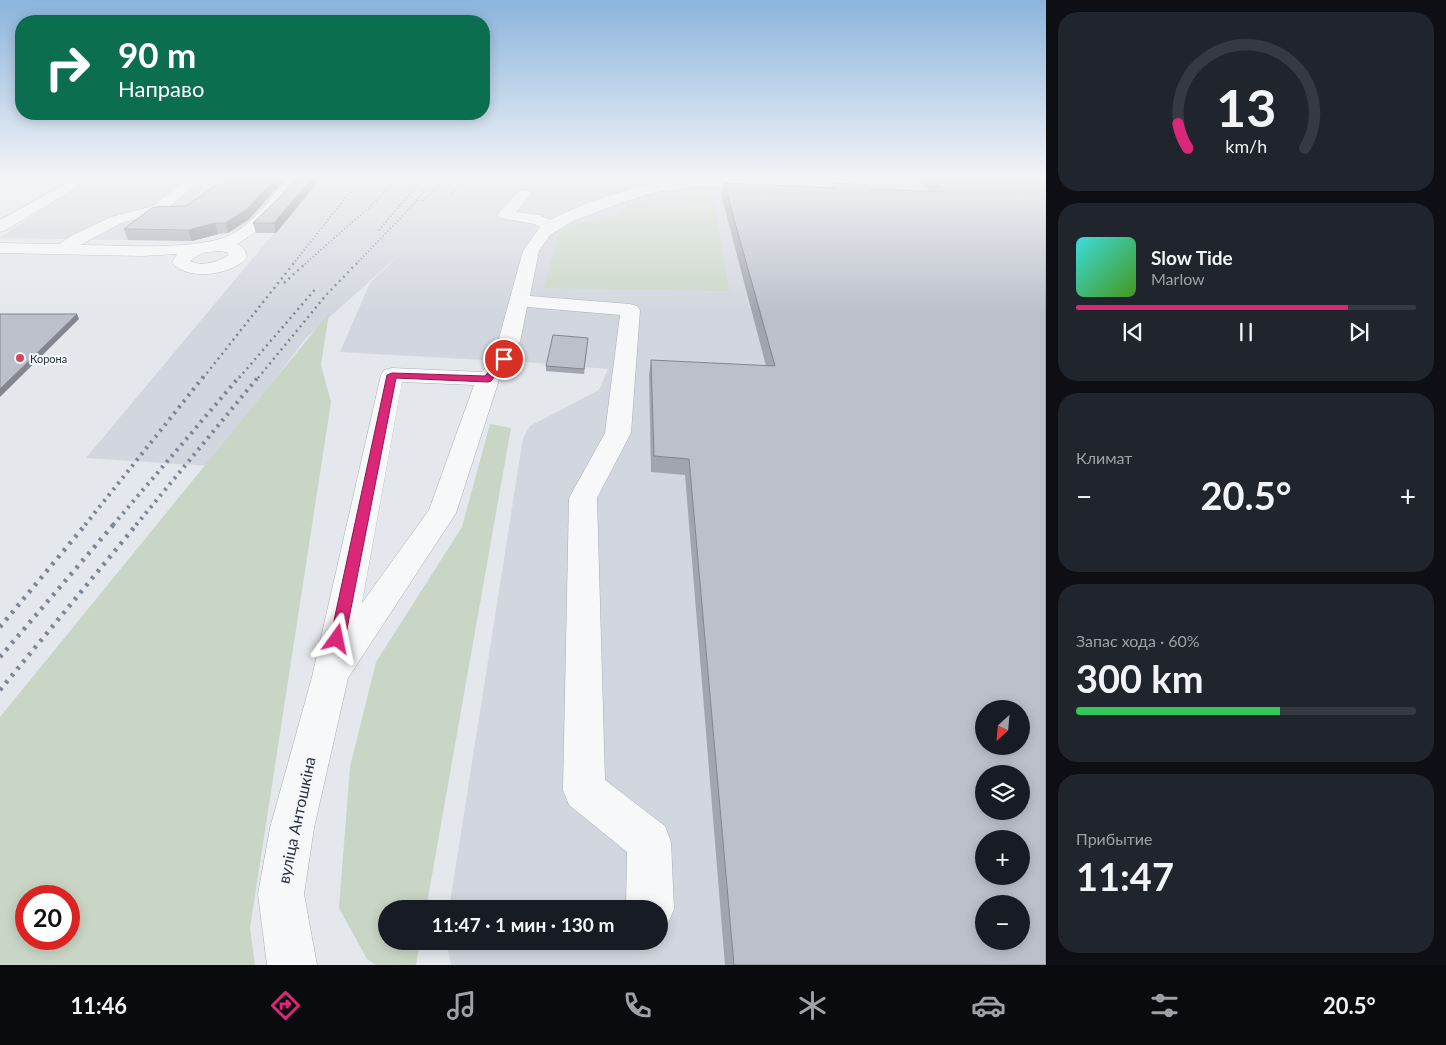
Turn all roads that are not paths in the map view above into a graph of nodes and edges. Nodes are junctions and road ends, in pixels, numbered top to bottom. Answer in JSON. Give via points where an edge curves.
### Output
{"nodes":[{"id":1,"x":112,"y":222,"type":"edge"},
{"id":2,"x":257,"y":222,"type":"edge"},
{"id":3,"x":542,"y":222,"type":"edge"},
{"id":4,"x":561,"y":222,"type":"edge"},
{"id":5,"x":551,"y":227,"type":"junction"},
{"id":6,"x":240,"y":242,"type":"junction"},
{"id":7,"x":210,"y":247,"type":"junction"},
{"id":8,"x":0,"y":248,"type":"edge"},
{"id":9,"x":62,"y":250,"type":"junction"},
{"id":10,"x":141,"y":251,"type":"junction"},
{"id":11,"x":180,"y":262,"type":"junction"},
{"id":12,"x":520,"y":301,"type":"junction"},
{"id":13,"x":501,"y":360,"type":"junction"},
{"id":14,"x":330,"y":677,"type":"junction"},
{"id":15,"x":650,"y":900,"type":"edge"},
{"id":16,"x":292,"y":965,"type":"edge"}],
"edges":[{"from":1,"to":9,"type":"street"},
{"from":2,"to":6,"type":"street"},
{"from":3,"to":5,"type":"street"},
{"from":4,"to":5,"type":"street"},
{"from":5,"to":12,"type":"street","via":[[537,239],[531,250]]},
{"from":6,"to":7,"type":"street","via":[[229,247]]},
{"from":6,"to":11,"type":"street","via":[[238,257],[234,260],[196,269]]},
{"from":7,"to":10,"type":"street"},
{"from":7,"to":11,"type":"street","via":[[191,252]]},
{"from":8,"to":9,"type":"street"},
{"from":9,"to":10,"type":"street"},
{"from":10,"to":11,"type":"street"},
{"from":12,"to":13,"type":"street"},
{"from":12,"to":15,"type":"street","via":[[630,310],[618,433],[583,498],[584,790],[649,842]]},
{"from":13,"to":14,"type":"street","via":[[442,514]]},
{"from":13,"to":14,"type":"street","name":"вуліца Антошкіна","via":[[392,375]]},
{"from":14,"to":16,"type":"street","name":"вуліца Антошкіна","via":[[292,828],[281,894]]}]}
